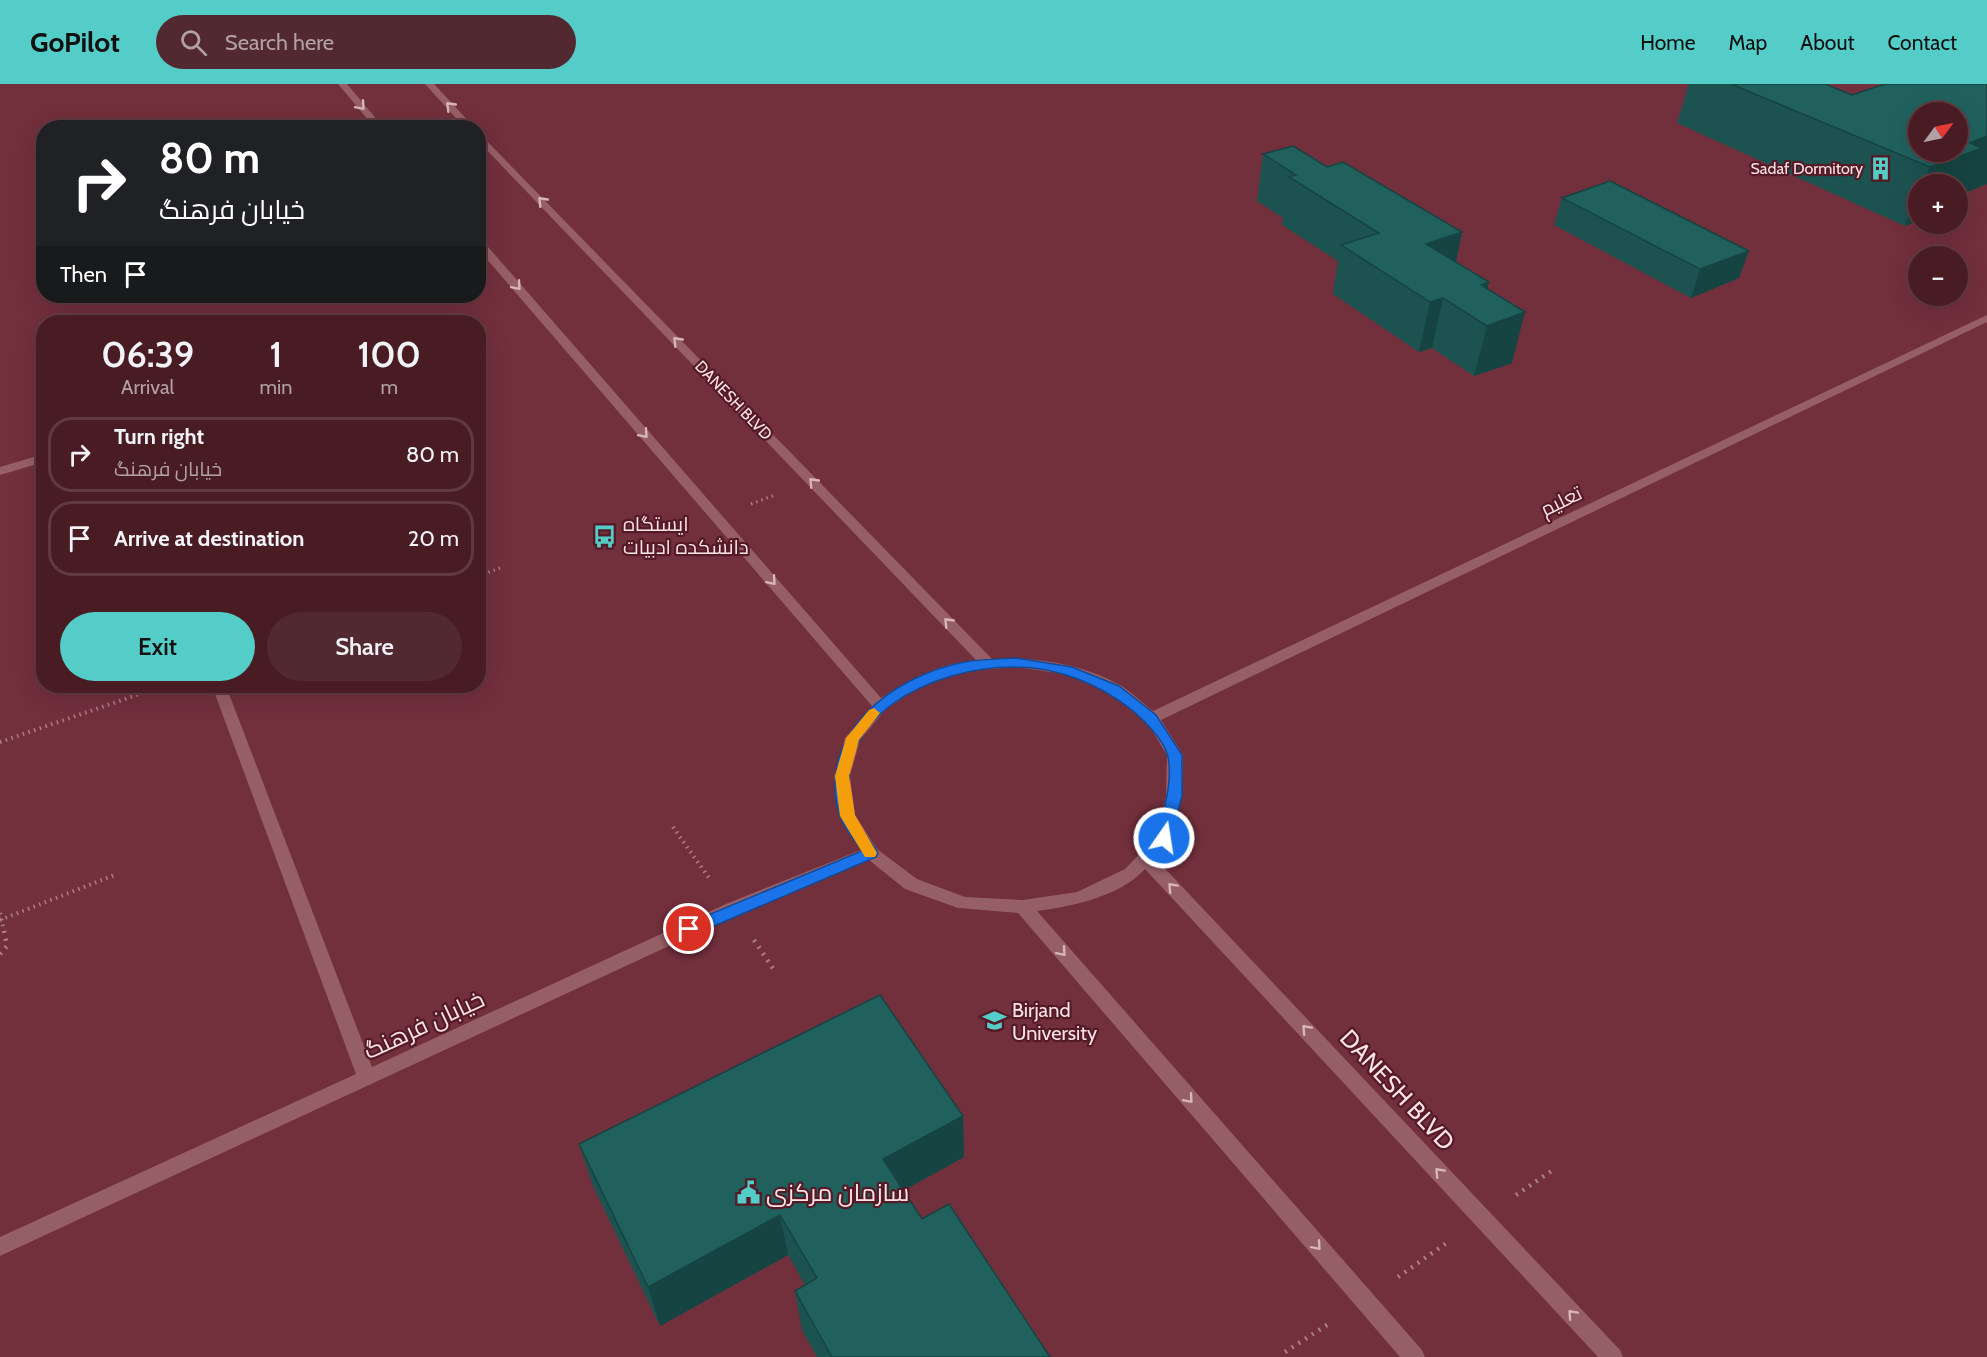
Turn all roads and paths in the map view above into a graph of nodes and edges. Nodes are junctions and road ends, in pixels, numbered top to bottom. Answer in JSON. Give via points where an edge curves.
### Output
{"nodes":[{"id":1,"x":342,"y":84,"type":"edge"},
{"id":2,"x":429,"y":84,"type":"edge"},
{"id":3,"x":373,"y":120,"type":"edge"},
{"id":4,"x":463,"y":120,"type":"edge"},
{"id":5,"x":486,"y":143,"type":"edge"},
{"id":6,"x":486,"y":251,"type":"edge"},
{"id":7,"x":1987,"y":318,"type":"edge"},
{"id":8,"x":36,"y":460,"type":"edge"},
{"id":9,"x":0,"y":471,"type":"edge"},
{"id":10,"x":812,"y":481,"type":"junction"},
{"id":11,"x":717,"y":517,"type":"junction"},
{"id":12,"x":500,"y":568,"type":"dead end"},
{"id":13,"x":486,"y":573,"type":"edge"},
{"id":14,"x":988,"y":664,"type":"junction"},
{"id":15,"x":143,"y":693,"type":"edge"},
{"id":16,"x":222,"y":693,"type":"edge"},
{"id":17,"x":880,"y":706,"type":"junction"},
{"id":18,"x":1152,"y":718,"type":"junction"},
{"id":19,"x":0,"y":742,"type":"edge"},
{"id":20,"x":871,"y":853,"type":"junction"},
{"id":21,"x":1145,"y":858,"type":"junction"},
{"id":22,"x":117,"y":874,"type":"dead end"},
{"id":23,"x":1023,"y":908,"type":"junction"},
{"id":24,"x":0,"y":913,"type":"edge"},
{"id":25,"x":1,"y":920,"type":"edge"},
{"id":26,"x":0,"y":954,"type":"edge"},
{"id":27,"x":367,"y":1078,"type":"junction"},
{"id":28,"x":1553,"y":1170,"type":"dead end"},
{"id":29,"x":1482,"y":1218,"type":"junction"},
{"id":30,"x":0,"y":1247,"type":"edge"},
{"id":31,"x":1365,"y":1300,"type":"junction"},
{"id":32,"x":1285,"y":1352,"type":"dead end"},
{"id":33,"x":1414,"y":1357,"type":"edge"},
{"id":34,"x":1612,"y":1357,"type":"edge"}],
"edges":[{"from":1,"to":3,"type":"street","one_way":true},
{"from":4,"to":2,"type":"street","one_way":true},
{"from":10,"to":5,"type":"street","name":"DANESH BLVD","one_way":true},
{"from":6,"to":11,"type":"street","one_way":true},
{"from":7,"to":18,"type":"street","name":"تعلیم"},
{"from":8,"to":9,"type":"street"},
{"from":10,"to":11,"type":"path"},
{"from":14,"to":10,"type":"street","name":"DANESH BLVD","one_way":true},
{"from":11,"to":17,"type":"street","one_way":true},
{"from":12,"to":13,"type":"path"},
{"from":14,"to":17,"type":"street","via":[[966,666],[918,681]]},
{"from":14,"to":18,"type":"street","via":[[1016,662],[1068,670],[1115,689]]},
{"from":15,"to":19,"type":"path"},
{"from":16,"to":27,"type":"street"},
{"from":17,"to":20,"type":"street","via":[[853,738],[842,776],[847,816]]},
{"from":18,"to":21,"type":"street","via":[[1175,755],[1174,796],[1164,838]]},
{"from":20,"to":23,"type":"street","via":[[911,884],[964,903]]},
{"from":20,"to":27,"type":"street","name":"خیابان فرهنگ","via":[[732,909]]},
{"from":21,"to":23,"type":"street","via":[[1131,873],[1080,898]]},
{"from":29,"to":21,"type":"street","name":"DANESH BLVD","one_way":true},
{"from":22,"to":25,"type":"path"},
{"from":23,"to":31,"type":"street","one_way":true},
{"from":24,"to":25,"type":"path"},
{"from":25,"to":26,"type":"path","via":[[7,946]]},
{"from":27,"to":30,"type":"street","name":"خیابان فرهنگ"},
{"from":28,"to":29,"type":"path"},
{"from":29,"to":31,"type":"path"},
{"from":34,"to":29,"type":"street","name":"DANESH BLVD","one_way":true},
{"from":31,"to":32,"type":"path"},
{"from":31,"to":33,"type":"street"}]}
